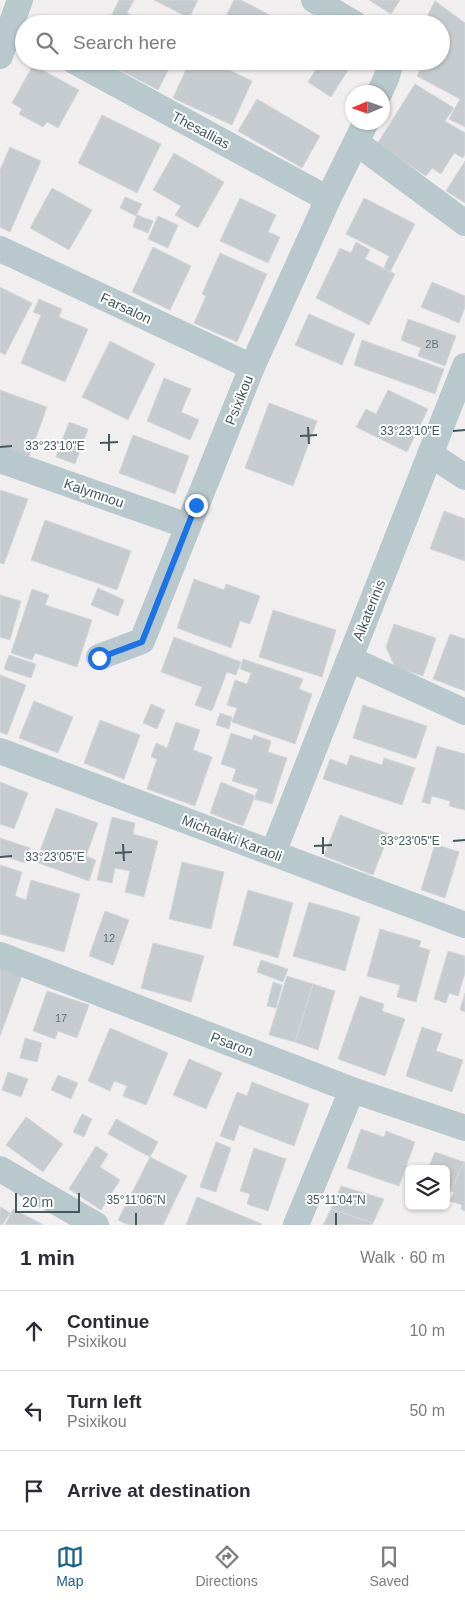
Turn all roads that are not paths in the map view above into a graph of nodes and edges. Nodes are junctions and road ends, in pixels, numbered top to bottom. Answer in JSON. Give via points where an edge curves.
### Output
{"nodes":[{"id":1,"x":20,"y":0,"type":"edge"},
{"id":2,"x":314,"y":0,"type":"edge"},
{"id":3,"x":19,"y":15,"type":"edge"},
{"id":4,"x":340,"y":15,"type":"edge"},
{"id":5,"x":15,"y":34,"type":"edge"},
{"id":6,"x":0,"y":56,"type":"edge"},
{"id":7,"x":91,"y":70,"type":"edge"},
{"id":8,"x":389,"y":70,"type":"edge"},
{"id":9,"x":383,"y":85,"type":"edge"},
{"id":10,"x":362,"y":133,"type":"edge"},
{"id":11,"x":328,"y":199,"type":"junction"},
{"id":12,"x":465,"y":223,"type":"edge"},
{"id":13,"x":0,"y":249,"type":"edge"},
{"id":14,"x":465,"y":366,"type":"edge"},
{"id":15,"x":252,"y":367,"type":"junction"},
{"id":16,"x":430,"y":454,"type":"junction"},
{"id":17,"x":0,"y":460,"type":"edge"},
{"id":18,"x":465,"y":477,"type":"edge"},
{"id":19,"x":188,"y":526,"type":"junction"},
{"id":20,"x":99,"y":658,"type":"dead end"},
{"id":21,"x":350,"y":659,"type":"junction"},
{"id":22,"x":465,"y":712,"type":"edge"},
{"id":23,"x":0,"y":751,"type":"edge"},
{"id":24,"x":274,"y":853,"type":"junction"},
{"id":25,"x":465,"y":925,"type":"edge"},
{"id":26,"x":0,"y":955,"type":"edge"},
{"id":27,"x":352,"y":1090,"type":"junction"},
{"id":28,"x":465,"y":1128,"type":"edge"},
{"id":29,"x":0,"y":1169,"type":"edge"},
{"id":30,"x":96,"y":1225,"type":"edge"},
{"id":31,"x":296,"y":1225,"type":"edge"}],
"edges":[{"from":1,"to":3,"type":"street"},
{"from":2,"to":4,"type":"street"},
{"from":5,"to":6,"type":"street"},
{"from":7,"to":11,"type":"street","name":"Thesallias"},
{"from":8,"to":9,"type":"street"},
{"from":10,"to":11,"type":"street","name":"Psixikou"},
{"from":10,"to":12,"type":"street"},
{"from":11,"to":15,"type":"street","name":"Psixikou"},
{"from":13,"to":15,"type":"street","name":"Farsalon"},
{"from":14,"to":16,"type":"street","name":"Aikaterinis"},
{"from":15,"to":19,"type":"street","name":"Psixikou"},
{"from":16,"to":18,"type":"street"},
{"from":16,"to":21,"type":"street","name":"Aikaterinis"},
{"from":17,"to":19,"type":"street","name":"Kalymnou"},
{"from":19,"to":20,"type":"street","name":"Psixikou","via":[[142,642]]},
{"from":21,"to":22,"type":"street"},
{"from":21,"to":24,"type":"street","name":"Aikaterinis"},
{"from":23,"to":24,"type":"street","name":"Michalaki Karaoli"},
{"from":24,"to":25,"type":"street","name":"Michalaki Karaoli"},
{"from":26,"to":27,"type":"street","name":"Psaron"},
{"from":27,"to":28,"type":"street","name":"Psaron"},
{"from":27,"to":31,"type":"street"},
{"from":29,"to":30,"type":"street"}]}
